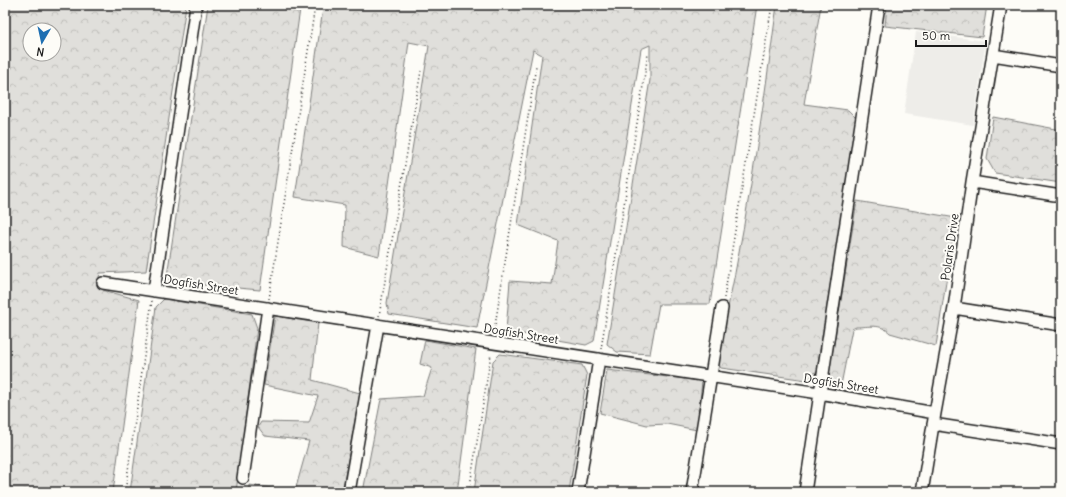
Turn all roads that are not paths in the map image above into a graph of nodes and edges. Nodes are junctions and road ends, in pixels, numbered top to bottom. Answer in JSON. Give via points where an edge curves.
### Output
{"nodes":[{"id":1,"x":196,"y":5,"type":"edge"},
{"id":2,"x":879,"y":5,"type":"edge"},
{"id":3,"x":1001,"y":5,"type":"edge"},
{"id":4,"x":993,"y":56,"type":"junction"},
{"id":5,"x":1061,"y":66,"type":"edge"},
{"id":6,"x":972,"y":182,"type":"junction"},
{"id":7,"x":1061,"y":196,"type":"edge"},
{"id":8,"x":103,"y":283,"type":"dead end"},
{"id":9,"x":154,"y":290,"type":"junction"},
{"id":10,"x":268,"y":308,"type":"junction"},
{"id":11,"x":722,"y":308,"type":"road end"},
{"id":12,"x":954,"y":308,"type":"junction"},
{"id":13,"x":378,"y":325,"type":"junction"},
{"id":14,"x":1061,"y":325,"type":"edge"},
{"id":15,"x":599,"y":359,"type":"junction"},
{"id":16,"x":711,"y":377,"type":"junction"},
{"id":17,"x":819,"y":393,"type":"junction"},
{"id":18,"x":934,"y":418,"type":"junction"},
{"id":19,"x":1061,"y":444,"type":"edge"},
{"id":20,"x":243,"y":478,"type":"dead end"},
{"id":21,"x":349,"y":492,"type":"edge"},
{"id":22,"x":578,"y":492,"type":"edge"},
{"id":23,"x":692,"y":492,"type":"edge"},
{"id":24,"x":805,"y":492,"type":"edge"},
{"id":25,"x":922,"y":492,"type":"edge"}],
"edges":[{"from":1,"to":9,"type":"street"},
{"from":2,"to":17,"type":"street"},
{"from":3,"to":4,"type":"street","name":"Polaris Drive"},
{"from":4,"to":5,"type":"street"},
{"from":4,"to":6,"type":"street","name":"Polaris Drive"},
{"from":6,"to":7,"type":"street"},
{"from":6,"to":12,"type":"street","name":"Polaris Drive"},
{"from":8,"to":9,"type":"street","name":"Dogfish Street"},
{"from":9,"to":10,"type":"street","name":"Dogfish Street"},
{"from":10,"to":13,"type":"street","name":"Dogfish Street"},
{"from":10,"to":20,"type":"street"},
{"from":11,"to":16,"type":"street"},
{"from":12,"to":14,"type":"street"},
{"from":12,"to":18,"type":"street","name":"Polaris Drive"},
{"from":13,"to":15,"type":"street","name":"Dogfish Street"},
{"from":13,"to":21,"type":"street"},
{"from":15,"to":16,"type":"street","name":"Dogfish Street"},
{"from":15,"to":22,"type":"street"},
{"from":16,"to":17,"type":"street","name":"Dogfish Street"},
{"from":16,"to":23,"type":"street"},
{"from":17,"to":18,"type":"street","name":"Dogfish Street"},
{"from":17,"to":24,"type":"street"},
{"from":18,"to":19,"type":"street","name":"Dogfish Street"},
{"from":18,"to":25,"type":"street","name":"Polaris Drive"}]}
